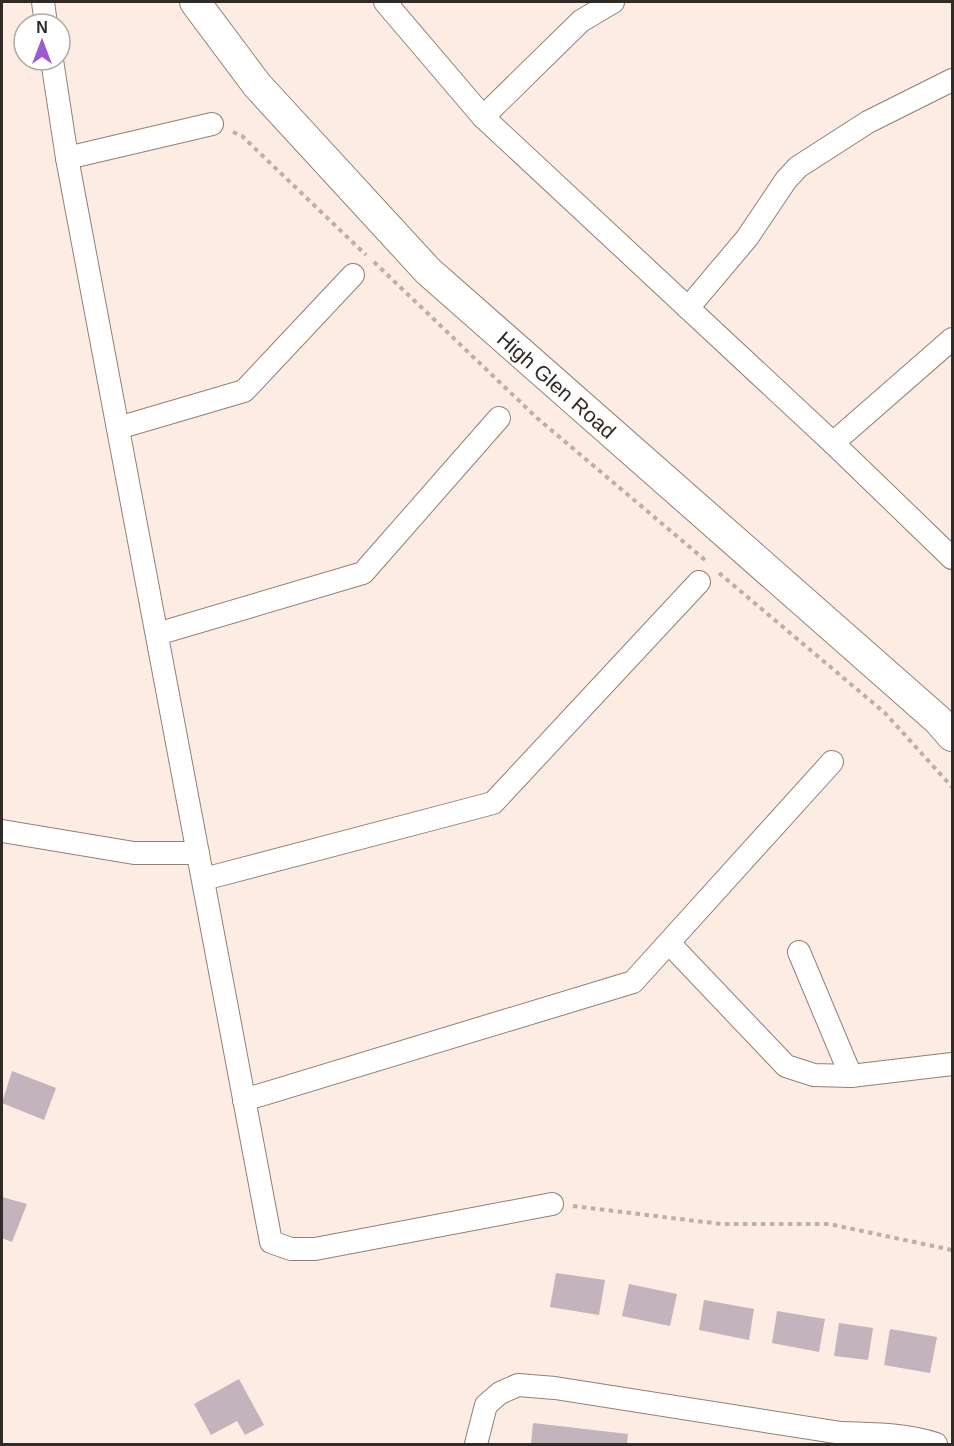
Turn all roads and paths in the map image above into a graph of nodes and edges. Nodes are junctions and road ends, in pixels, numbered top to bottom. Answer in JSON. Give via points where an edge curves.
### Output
{"nodes":[{"id":1,"x":195,"y":2,"type":"edge"},
{"id":2,"x":385,"y":2,"type":"edge"},
{"id":3,"x":613,"y":2,"type":"edge"},
{"id":4,"x":54,"y":72,"type":"edge"},
{"id":5,"x":952,"y":80,"type":"edge"},
{"id":6,"x":483,"y":117,"type":"junction"},
{"id":7,"x":212,"y":124,"type":"joint"},
{"id":8,"x":67,"y":158,"type":"junction"},
{"id":9,"x":353,"y":275,"type":"dead end"},
{"id":10,"x":688,"y":308,"type":"junction"},
{"id":11,"x":952,"y":339,"type":"edge"},
{"id":12,"x":498,"y":418,"type":"dead end"},
{"id":13,"x":118,"y":428,"type":"junction"},
{"id":14,"x":833,"y":443,"type":"junction"},
{"id":15,"x":952,"y":558,"type":"edge"},
{"id":16,"x":707,"y":571,"type":"junction"},
{"id":17,"x":157,"y":634,"type":"junction"},
{"id":18,"x":952,"y":736,"type":"edge"},
{"id":19,"x":832,"y":762,"type":"dead end"},
{"id":20,"x":952,"y":787,"type":"edge"},
{"id":21,"x":2,"y":831,"type":"edge"},
{"id":22,"x":198,"y":853,"type":"junction"},
{"id":23,"x":204,"y":879,"type":"junction"},
{"id":24,"x":669,"y":943,"type":"junction"},
{"id":25,"x":799,"y":952,"type":"dead end"},
{"id":26,"x":952,"y":1064,"type":"edge"},
{"id":27,"x":851,"y":1076,"type":"junction"},
{"id":28,"x":244,"y":1100,"type":"junction"},
{"id":29,"x":552,"y":1204,"type":"joint"},
{"id":30,"x":952,"y":1250,"type":"edge"},
{"id":31,"x":476,"y":1444,"type":"edge"},
{"id":32,"x":936,"y":1444,"type":"edge"}],
"edges":[{"from":1,"to":18,"type":"main road","name":"High Glen Road","via":[[257,85],[428,271]]},
{"from":2,"to":6,"type":"street"},
{"from":3,"to":6,"type":"street","via":[[580,21]]},
{"from":4,"to":8,"type":"street"},
{"from":5,"to":10,"type":"street","via":[[868,122],[798,167],[747,238]]},
{"from":6,"to":10,"type":"street"},
{"from":7,"to":8,"type":"street"},
{"from":7,"to":16,"type":"path","via":[[242,136],[537,418]]},
{"from":8,"to":13,"type":"street"},
{"from":9,"to":13,"type":"street","via":[[244,391]]},
{"from":10,"to":14,"type":"street"},
{"from":11,"to":14,"type":"street"},
{"from":12,"to":17,"type":"street","via":[[363,573]]},
{"from":13,"to":17,"type":"street"},
{"from":14,"to":15,"type":"street"},
{"from":16,"to":20,"type":"path","via":[[885,713]]},
{"from":16,"to":23,"type":"street","via":[[492,803]]},
{"from":17,"to":22,"type":"street"},
{"from":19,"to":24,"type":"street"},
{"from":21,"to":22,"type":"street","via":[[134,854]]},
{"from":22,"to":23,"type":"street"},
{"from":23,"to":28,"type":"street"},
{"from":24,"to":27,"type":"street","via":[[786,1066],[814,1075]]},
{"from":24,"to":28,"type":"street","via":[[633,982]]},
{"from":25,"to":27,"type":"street"},
{"from":26,"to":27,"type":"street"},
{"from":28,"to":29,"type":"street","via":[[272,1242],[291,1249],[315,1249]]},
{"from":29,"to":30,"type":"path","via":[[722,1224],[829,1224]]},
{"from":31,"to":32,"type":"street","via":[[486,1405],[518,1385]]}]}
